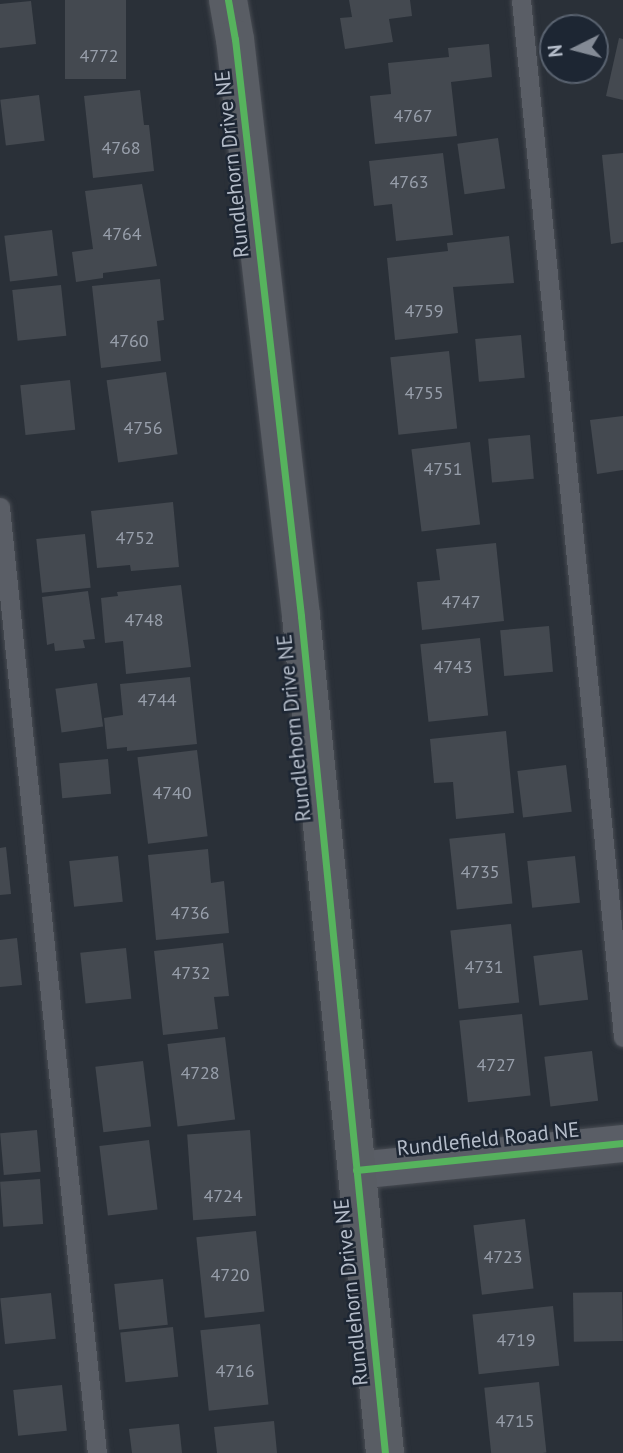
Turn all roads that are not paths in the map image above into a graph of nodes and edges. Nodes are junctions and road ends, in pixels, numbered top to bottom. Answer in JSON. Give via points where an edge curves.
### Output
{"nodes":[{"id":1,"x":228,"y":0,"type":"edge"},
{"id":2,"x":521,"y":0,"type":"edge"},
{"id":3,"x":0,"y":507,"type":"edge"},
{"id":4,"x":616,"y":875,"type":"edge"},
{"id":5,"x":623,"y":1037,"type":"edge"},
{"id":6,"x":623,"y":1143,"type":"edge"},
{"id":7,"x":356,"y":1170,"type":"junction"},
{"id":8,"x":97,"y":1453,"type":"edge"},
{"id":9,"x":386,"y":1453,"type":"edge"}],
"edges":[{"from":1,"to":7,"type":"street","name":"Rundlehorn Drive NE","via":[[298,589]]},
{"from":2,"to":4,"type":"lane"},
{"from":3,"to":8,"type":"lane"},
{"from":4,"to":5,"type":"lane"},
{"from":6,"to":7,"type":"street","name":"Rundlefield Road NE"},
{"from":7,"to":9,"type":"street","name":"Rundlehorn Drive NE"}]}
